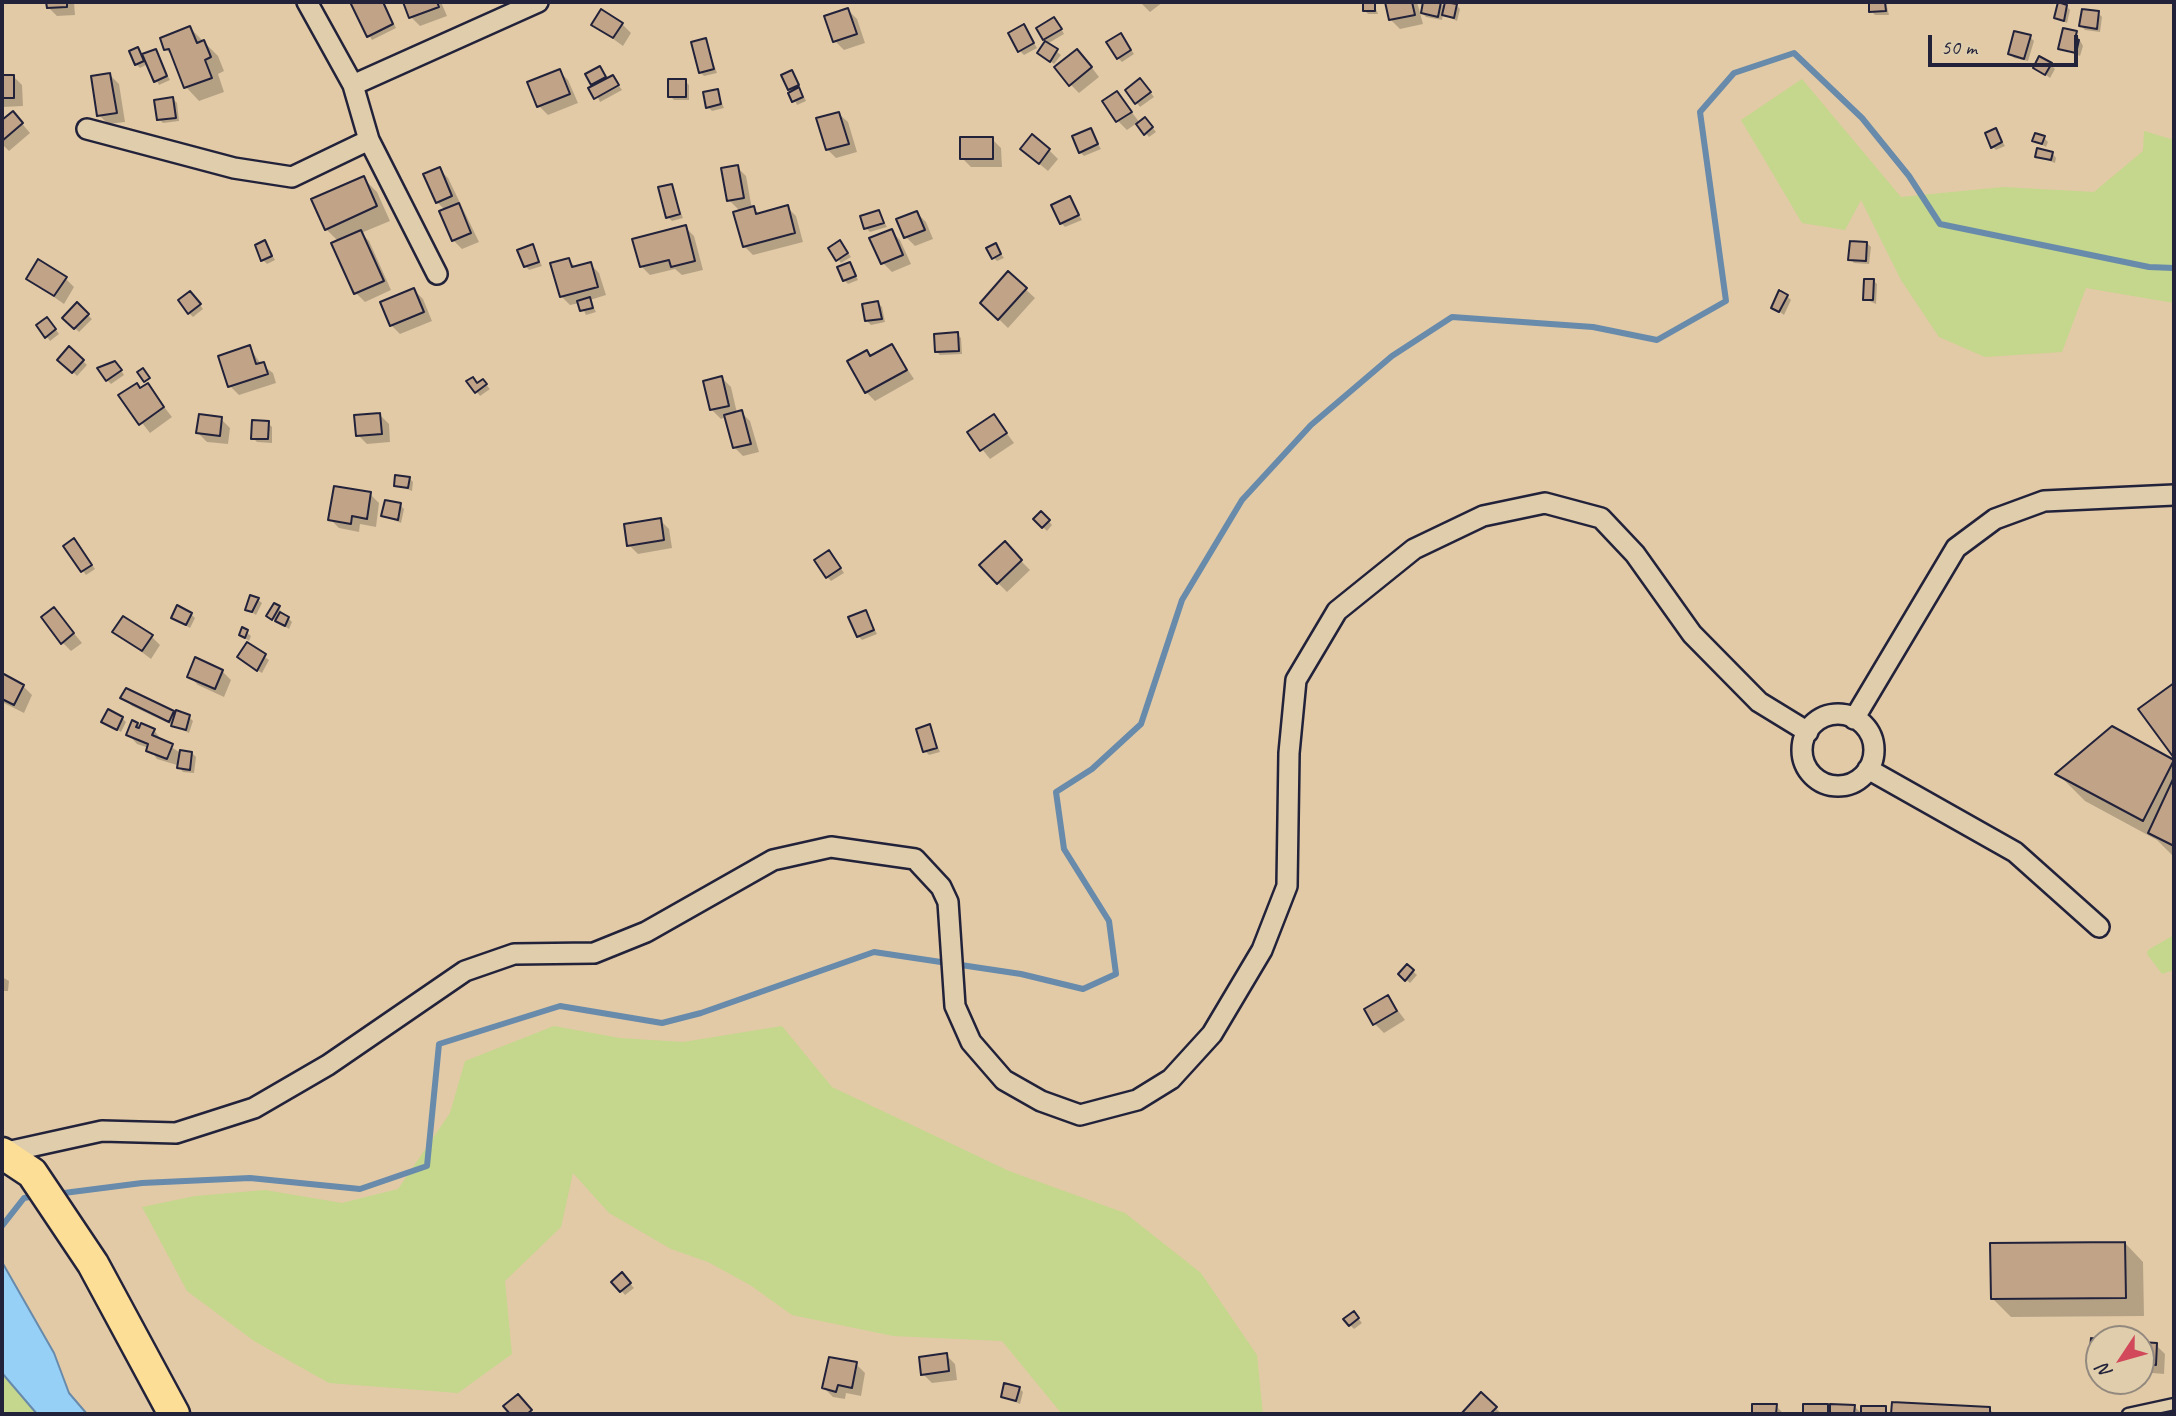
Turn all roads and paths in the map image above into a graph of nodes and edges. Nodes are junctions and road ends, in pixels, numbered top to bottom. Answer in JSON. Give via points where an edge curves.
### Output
{"nodes":[{"id":1,"x":307,"y":2,"type":"edge"},
{"id":2,"x":538,"y":2,"type":"edge"},
{"id":3,"x":353,"y":85,"type":"junction"},
{"id":4,"x":87,"y":129,"type":"dead end"},
{"id":5,"x":369,"y":140,"type":"junction"},
{"id":6,"x":437,"y":274,"type":"dead end"},
{"id":7,"x":2174,"y":495,"type":"edge"},
{"id":8,"x":1854,"y":719,"type":"junction"},
{"id":9,"x":1808,"y":732,"type":"junction"},
{"id":10,"x":1868,"y":769,"type":"junction"},
{"id":11,"x":2099,"y":927,"type":"dead end"},
{"id":12,"x":2,"y":1153,"type":"edge"},
{"id":13,"x":2174,"y":1404,"type":"edge"},
{"id":14,"x":174,"y":1414,"type":"edge"},
{"id":15,"x":2128,"y":1414,"type":"edge"}],
"edges":[{"from":1,"to":3,"type":"street"},
{"from":2,"to":3,"type":"street"},
{"from":3,"to":5,"type":"street"},
{"from":4,"to":5,"type":"street","via":[[234,168],[292,177]]},
{"from":5,"to":6,"type":"street"},
{"from":7,"to":8,"type":"street","via":[[2044,501],[1995,519],[1956,548]]},
{"from":8,"to":9,"type":"street","via":[[1837,714],[1825,717]]},
{"from":8,"to":10,"type":"street","via":[[1873,740]]},
{"from":9,"to":10,"type":"street","via":[[1803,743],[1806,766],[1824,783],[1846,785]]},
{"from":9,"to":12,"type":"street","via":[[1759,702],[1692,634],[1635,554],[1601,518],[1545,503],[1483,516],[1414,549],[1337,611],[1296,680],[1289,753],[1287,886],[1262,950],[1212,1034],[1171,1079],[1137,1100],[1080,1115],[1041,1101],[1004,1080],[971,1042],[956,1006],[948,902],[941,887],[915,859],[831,847],[774,860],[646,932],[594,953],[514,954],[465,971],[328,1065],[254,1108],[177,1133],[102,1131]]},
{"from":10,"to":11,"type":"street","via":[[2015,852]]},
{"from":12,"to":14,"type":"main road","via":[[32,1174],[93,1264]]},
{"from":13,"to":15,"type":"lane"}]}
